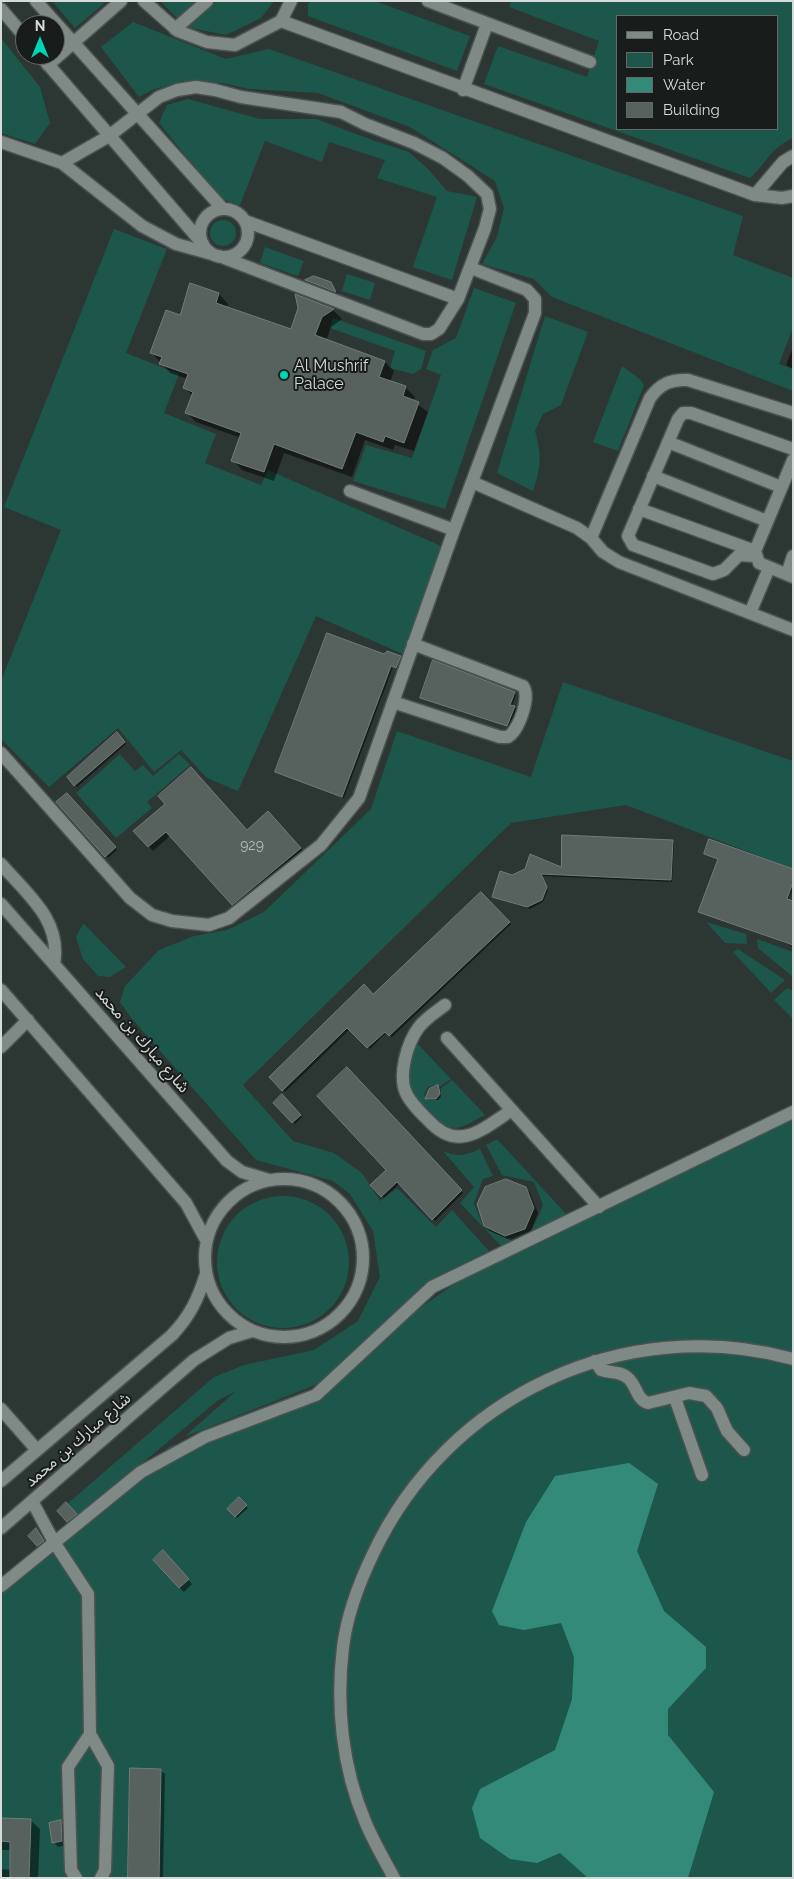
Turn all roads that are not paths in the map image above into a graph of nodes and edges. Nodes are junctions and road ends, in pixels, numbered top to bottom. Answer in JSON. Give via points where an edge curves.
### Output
{"nodes":[{"id":1,"x":36,"y":1,"type":"edge"},
{"id":2,"x":121,"y":1,"type":"edge"},
{"id":3,"x":144,"y":1,"type":"edge"},
{"id":4,"x":207,"y":1,"type":"edge"},
{"id":5,"x":291,"y":1,"type":"edge"},
{"id":6,"x":428,"y":1,"type":"edge"},
{"id":7,"x":1,"y":9,"type":"edge"},
{"id":8,"x":281,"y":21,"type":"junction"},
{"id":9,"x":488,"y":24,"type":"junction"},
{"id":10,"x":15,"y":25,"type":"edge"},
{"id":11,"x":175,"y":29,"type":"junction"},
{"id":12,"x":73,"y":43,"type":"junction"},
{"id":13,"x":65,"y":48,"type":"edge"},
{"id":14,"x":590,"y":62,"type":"dead end"},
{"id":15,"x":48,"y":65,"type":"edge"},
{"id":16,"x":463,"y":90,"type":"junction"},
{"id":17,"x":136,"y":114,"type":"junction"},
{"id":18,"x":109,"y":136,"type":"junction"},
{"id":19,"x":1,"y":142,"type":"edge"},
{"id":20,"x":793,"y":156,"type":"edge"},
{"id":21,"x":62,"y":163,"type":"junction"},
{"id":22,"x":755,"y":195,"type":"junction"},
{"id":23,"x":793,"y":196,"type":"edge"},
{"id":24,"x":222,"y":209,"type":"junction"},
{"id":25,"x":245,"y":221,"type":"junction"},
{"id":26,"x":203,"y":244,"type":"junction"},
{"id":27,"x":216,"y":255,"type":"junction"},
{"id":28,"x":470,"y":268,"type":"junction"},
{"id":29,"x":458,"y":299,"type":"junction"},
{"id":30,"x":793,"y":413,"type":"edge"},
{"id":31,"x":668,"y":442,"type":"junction"},
{"id":32,"x":793,"y":449,"type":"edge"},
{"id":33,"x":793,"y":460,"type":"edge"},
{"id":34,"x":653,"y":476,"type":"junction"},
{"id":35,"x":472,"y":482,"type":"junction"},
{"id":36,"x":782,"y":487,"type":"junction"},
{"id":37,"x":350,"y":491,"type":"dead end"},
{"id":38,"x":639,"y":509,"type":"junction"},
{"id":39,"x":767,"y":521,"type":"junction"},
{"id":40,"x":454,"y":530,"type":"junction"},
{"id":41,"x":591,"y":538,"type":"junction"},
{"id":42,"x":755,"y":553,"type":"junction"},
{"id":43,"x":793,"y":556,"type":"edge"},
{"id":44,"x":769,"y":568,"type":"junction"},
{"id":45,"x":790,"y":575,"type":"edge"},
{"id":46,"x":750,"y":613,"type":"junction"},
{"id":47,"x":793,"y":630,"type":"edge"},
{"id":48,"x":413,"y":644,"type":"junction"},
{"id":49,"x":393,"y":702,"type":"junction"},
{"id":50,"x":1,"y":752,"type":"edge"},
{"id":51,"x":1,"y":864,"type":"edge"},
{"id":52,"x":1,"y":904,"type":"edge"},
{"id":53,"x":54,"y":964,"type":"junction"},
{"id":54,"x":1,"y":990,"type":"edge"},
{"id":55,"x":445,"y":1005,"type":"dead end"},
{"id":56,"x":28,"y":1020,"type":"junction"},
{"id":57,"x":447,"y":1038,"type":"dead end"},
{"id":58,"x":1,"y":1047,"type":"edge"},
{"id":59,"x":512,"y":1110,"type":"junction"},
{"id":60,"x":793,"y":1112,"type":"edge"},
{"id":61,"x":269,"y":1180,"type":"junction"},
{"id":62,"x":599,"y":1207,"type":"junction"},
{"id":63,"x":206,"y":1240,"type":"junction"},
{"id":64,"x":206,"y":1274,"type":"junction"},
{"id":65,"x":252,"y":1331,"type":"junction"},
{"id":66,"x":793,"y":1359,"type":"edge"},
{"id":67,"x":595,"y":1362,"type":"junction"},
{"id":68,"x":675,"y":1398,"type":"junction"},
{"id":69,"x":1,"y":1409,"type":"edge"},
{"id":70,"x":37,"y":1450,"type":"junction"},
{"id":71,"x":744,"y":1450,"type":"dead end"},
{"id":72,"x":702,"y":1475,"type":"dead end"},
{"id":73,"x":1,"y":1481,"type":"edge"},
{"id":74,"x":32,"y":1501,"type":"junction"},
{"id":75,"x":1,"y":1528,"type":"edge"},
{"id":76,"x":54,"y":1542,"type":"junction"},
{"id":77,"x":1,"y":1586,"type":"edge"},
{"id":78,"x":90,"y":1734,"type":"junction"},
{"id":79,"x":76,"y":1878,"type":"edge"},
{"id":80,"x":101,"y":1878,"type":"edge"},
{"id":81,"x":394,"y":1878,"type":"edge"}],
"edges":[{"from":1,"to":12,"type":"street"},
{"from":2,"to":12,"type":"street"},
{"from":3,"to":11,"type":"street"},
{"from":4,"to":11,"type":"street"},
{"from":5,"to":8,"type":"street"},
{"from":6,"to":9,"type":"street"},
{"from":7,"to":10,"type":"street"},
{"from":8,"to":11,"type":"street","via":[[235,45],[207,42]]},
{"from":8,"to":16,"type":"street"},
{"from":9,"to":14,"type":"street"},
{"from":9,"to":16,"type":"street"},
{"from":12,"to":13,"type":"street"},
{"from":12,"to":17,"type":"street"},
{"from":15,"to":18,"type":"street"},
{"from":16,"to":22,"type":"street"},
{"from":17,"to":18,"type":"street"},
{"from":17,"to":24,"type":"street"},
{"from":17,"to":28,"type":"street","via":[[159,98],[177,90],[196,87],[241,98],[341,112],[414,143],[468,176],[487,194],[488,220]]},
{"from":18,"to":21,"type":"street"},
{"from":18,"to":26,"type":"street"},
{"from":19,"to":21,"type":"street"},
{"from":20,"to":22,"type":"street","via":[[783,162]]},
{"from":21,"to":27,"type":"street","via":[[142,226],[176,244]]},
{"from":22,"to":23,"type":"street"},
{"from":24,"to":25,"type":"street","via":[[236,212]]},
{"from":24,"to":26,"type":"street","via":[[210,214],[202,224]]},
{"from":25,"to":27,"type":"street","via":[[248,236],[241,250],[227,257]]},
{"from":25,"to":29,"type":"street"},
{"from":26,"to":27,"type":"street"},
{"from":27,"to":29,"type":"street","via":[[423,334],[439,329]]},
{"from":28,"to":29,"type":"street"},
{"from":28,"to":35,"type":"street","via":[[527,290],[535,299],[536,312]]},
{"from":30,"to":41,"type":"street","via":[[688,380],[662,384],[650,398]]},
{"from":31,"to":32,"type":"street","via":[[680,416],[687,412]]},
{"from":31,"to":34,"type":"street"},
{"from":31,"to":36,"type":"street"},
{"from":33,"to":36,"type":"street"},
{"from":34,"to":38,"type":"street"},
{"from":34,"to":39,"type":"street"},
{"from":35,"to":40,"type":"street"},
{"from":35,"to":41,"type":"street","via":[[578,528]]},
{"from":36,"to":39,"type":"street"},
{"from":37,"to":40,"type":"street"},
{"from":38,"to":42,"type":"street"},
{"from":38,"to":42,"type":"street","via":[[628,536],[633,545],[713,574],[724,570],[740,555]]},
{"from":39,"to":42,"type":"street"},
{"from":40,"to":48,"type":"street"},
{"from":41,"to":46,"type":"street","via":[[611,558]]},
{"from":42,"to":44,"type":"street","via":[[759,563]]},
{"from":43,"to":45,"type":"street"},
{"from":44,"to":45,"type":"street"},
{"from":44,"to":46,"type":"street"},
{"from":46,"to":47,"type":"street"},
{"from":48,"to":49,"type":"street"},
{"from":48,"to":49,"type":"street","via":[[523,686],[526,698],[516,728],[508,736],[500,737]]},
{"from":49,"to":50,"type":"street","via":[[359,798],[343,821],[321,845],[229,918],[209,925],[152,915],[130,898]]},
{"from":51,"to":53,"type":"street","via":[[49,921],[56,942]]},
{"from":52,"to":53,"type":"street","name":"شارع مبارك بن محمد"},
{"from":53,"to":61,"type":"street","name":"شارع مبارك بن محمد","via":[[227,1161],[242,1172]]},
{"from":54,"to":56,"type":"street"},
{"from":55,"to":59,"type":"street","via":[[424,1021],[413,1037],[403,1070],[406,1095],[434,1127],[457,1137],[473,1134]]},
{"from":56,"to":58,"type":"street"},
{"from":56,"to":63,"type":"street","via":[[186,1203]]},
{"from":57,"to":59,"type":"street"},
{"from":59,"to":62,"type":"street"},
{"from":60,"to":62,"type":"street"},
{"from":61,"to":63,"type":"street","via":[[248,1188],[229,1201],[215,1219]]},
{"from":61,"to":65,"type":"street","via":[[296,1180],[322,1188],[343,1204],[358,1227],[364,1253],[361,1280],[350,1304],[330,1323],[306,1335],[279,1338]]},
{"from":62,"to":76,"type":"street","via":[[432,1287],[316,1395],[205,1437],[141,1472]]},
{"from":63,"to":64,"type":"street"},
{"from":64,"to":65,"type":"street","via":[[215,1298],[231,1318]]},
{"from":64,"to":70,"type":"street","name":"شارع مبارك بن محمد","via":[[199,1298],[188,1318]]},
{"from":65,"to":74,"type":"street","name":"شارع مبارك بن محمد","via":[[230,1338],[194,1360]]},
{"from":66,"to":67,"type":"street","via":[[748,1349],[699,1345],[649,1348]]},
{"from":67,"to":68,"type":"street","via":[[601,1370],[628,1378],[644,1402]]},
{"from":67,"to":81,"type":"street","via":[[517,1396],[446,1450],[408,1494],[366,1569],[343,1644],[341,1721],[356,1798]]},
{"from":68,"to":71,"type":"street","via":[[689,1393],[706,1396],[717,1408],[727,1431]]},
{"from":68,"to":72,"type":"street"},
{"from":69,"to":70,"type":"street"},
{"from":70,"to":73,"type":"street","name":"شارع مبارك بن محمد"},
{"from":74,"to":75,"type":"street","name":"شارع مبارك بن محمد"},
{"from":74,"to":76,"type":"street"},
{"from":76,"to":77,"type":"street"},
{"from":76,"to":78,"type":"street","via":[[88,1594]]},
{"from":78,"to":79,"type":"street","via":[[68,1767],[71,1870]]},
{"from":78,"to":80,"type":"street","via":[[108,1766],[105,1870]]}]}
